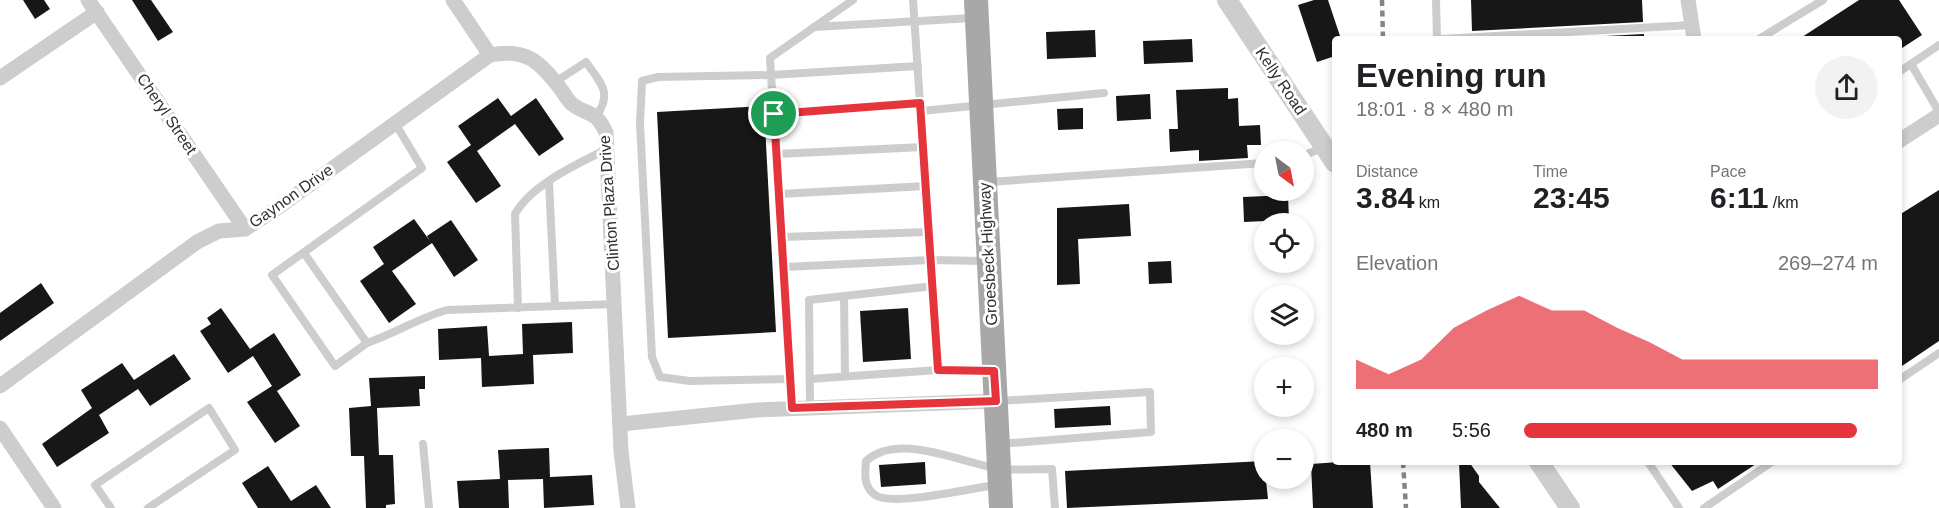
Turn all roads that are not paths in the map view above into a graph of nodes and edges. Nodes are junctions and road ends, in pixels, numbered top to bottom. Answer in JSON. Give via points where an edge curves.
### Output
{"nodes":[{"id":1,"x":453,"y":0,"type":"edge"},
{"id":2,"x":853,"y":0,"type":"edge"},
{"id":3,"x":913,"y":0,"type":"edge"},
{"id":4,"x":1227,"y":0,"type":"edge"},
{"id":5,"x":1436,"y":0,"type":"edge"},
{"id":6,"x":1688,"y":0,"type":"edge"},
{"id":7,"x":1823,"y":0,"type":"edge"},
{"id":8,"x":93,"y":6,"type":"edge"},
{"id":9,"x":977,"y":9,"type":"edge"},
{"id":10,"x":915,"y":23,"type":"junction"},
{"id":11,"x":814,"y":27,"type":"junction"},
{"id":12,"x":1693,"y":32,"type":"edge"},
{"id":13,"x":1437,"y":36,"type":"edge"},
{"id":14,"x":1550,"y":36,"type":"edge"},
{"id":15,"x":1764,"y":36,"type":"edge"},
{"id":16,"x":1939,"y":45,"type":"edge"},
{"id":17,"x":490,"y":56,"type":"junction"},
{"id":18,"x":1911,"y":64,"type":"junction"},
{"id":19,"x":918,"y":66,"type":"junction"},
{"id":20,"x":1902,"y":70,"type":"edge"},
{"id":21,"x":771,"y":75,"type":"junction"},
{"id":22,"x":0,"y":78,"type":"edge"},
{"id":23,"x":555,"y":82,"type":"junction"},
{"id":24,"x":1104,"y":93,"type":"dead end"},
{"id":25,"x":921,"y":107,"type":"junction"},
{"id":26,"x":981,"y":107,"type":"junction"},
{"id":27,"x":774,"y":114,"type":"junction"},
{"id":28,"x":1939,"y":114,"type":"edge"},
{"id":29,"x":596,"y":117,"type":"junction"},
{"id":30,"x":395,"y":123,"type":"junction"},
{"id":31,"x":1902,"y":139,"type":"edge"},
{"id":32,"x":923,"y":147,"type":"junction"},
{"id":33,"x":608,"y":149,"type":"junction"},
{"id":34,"x":777,"y":154,"type":"junction"},
{"id":35,"x":1314,"y":155,"type":"edge"},
{"id":36,"x":1330,"y":155,"type":"edge"},
{"id":37,"x":1254,"y":165,"type":"edge"},
{"id":38,"x":549,"y":182,"type":"junction"},
{"id":39,"x":985,"y":182,"type":"junction"},
{"id":40,"x":926,"y":186,"type":"junction"},
{"id":41,"x":780,"y":194,"type":"junction"},
{"id":42,"x":245,"y":229,"type":"junction"},
{"id":43,"x":928,"y":232,"type":"junction"},
{"id":44,"x":783,"y":237,"type":"junction"},
{"id":45,"x":304,"y":253,"type":"junction"},
{"id":46,"x":930,"y":260,"type":"junction"},
{"id":47,"x":988,"y":261,"type":"junction"},
{"id":48,"x":785,"y":267,"type":"junction"},
{"id":49,"x":933,"y":286,"type":"junction"},
{"id":50,"x":844,"y":296,"type":"junction"},
{"id":51,"x":615,"y":304,"type":"junction"},
{"id":52,"x":555,"y":306,"type":"junction"},
{"id":53,"x":518,"y":308,"type":"junction"},
{"id":54,"x":367,"y":343,"type":"junction"},
{"id":55,"x":1939,"y":353,"type":"edge"},
{"id":56,"x":938,"y":370,"type":"junction"},
{"id":57,"x":994,"y":371,"type":"junction"},
{"id":58,"x":845,"y":376,"type":"junction"},
{"id":59,"x":1902,"y":378,"type":"edge"},
{"id":60,"x":791,"y":379,"type":"junction"},
{"id":61,"x":810,"y":379,"type":"junction"},
{"id":62,"x":0,"y":386,"type":"edge"},
{"id":63,"x":996,"y":401,"type":"junction"},
{"id":64,"x":792,"y":408,"type":"junction"},
{"id":65,"x":810,"y":408,"type":"junction"},
{"id":66,"x":621,"y":424,"type":"junction"},
{"id":67,"x":0,"y":428,"type":"edge"},
{"id":68,"x":423,"y":444,"type":"dead end"},
{"id":69,"x":998,"y":444,"type":"junction"},
{"id":70,"x":1541,"y":465,"type":"edge"},
{"id":71,"x":1650,"y":465,"type":"edge"},
{"id":72,"x":1768,"y":465,"type":"edge"},
{"id":73,"x":999,"y":476,"type":"junction"},
{"id":74,"x":54,"y":508,"type":"edge"},
{"id":75,"x":111,"y":508,"type":"edge"},
{"id":76,"x":148,"y":508,"type":"edge"},
{"id":77,"x":429,"y":508,"type":"edge"},
{"id":78,"x":628,"y":508,"type":"edge"},
{"id":79,"x":1001,"y":508,"type":"edge"},
{"id":80,"x":1055,"y":508,"type":"edge"},
{"id":81,"x":1570,"y":508,"type":"edge"},
{"id":82,"x":1679,"y":508,"type":"edge"},
{"id":83,"x":1704,"y":508,"type":"edge"}],
"edges":[{"from":1,"to":17,"type":"street"},
{"from":2,"to":11,"type":"lane"},
{"from":3,"to":10,"type":"lane"},
{"from":4,"to":36,"type":"street","name":"Kelly Road"},
{"from":5,"to":13,"type":"lane"},
{"from":6,"to":12,"type":"street"},
{"from":7,"to":15,"type":"lane"},
{"from":8,"to":22,"type":"street"},
{"from":8,"to":42,"type":"street","name":"Cheryl Street"},
{"from":9,"to":10,"type":"lane"},
{"from":9,"to":26,"type":"main road","name":"Groesbeck Highway"},
{"from":10,"to":11,"type":"lane"},
{"from":10,"to":19,"type":"lane"},
{"from":11,"to":21,"type":"lane","via":[[770,58]]},
{"from":12,"to":14,"type":"lane"},
{"from":16,"to":18,"type":"lane"},
{"from":17,"to":23,"type":"street","name":"Clinton Plaza Drive","via":[[507,52],[531,58]]},
{"from":17,"to":30,"type":"street","name":"Gaynon Drive"},
{"from":18,"to":20,"type":"lane"},
{"from":18,"to":28,"type":"lane"},
{"from":19,"to":21,"type":"lane"},
{"from":19,"to":25,"type":"lane"},
{"from":21,"to":27,"type":"lane"},
{"from":21,"to":60,"type":"lane","via":[[658,76],[642,81],[640,123],[652,357],[660,377],[690,381]]},
{"from":23,"to":29,"type":"street","name":"Clinton Plaza Drive","via":[[572,104]]},
{"from":23,"to":29,"type":"lane","via":[[586,62],[605,88],[604,104]]},
{"from":24,"to":26,"type":"lane"},
{"from":25,"to":26,"type":"lane"},
{"from":25,"to":27,"type":"lane"},
{"from":25,"to":32,"type":"lane"},
{"from":26,"to":39,"type":"main road","name":"Groesbeck Highway"},
{"from":27,"to":34,"type":"lane"},
{"from":28,"to":31,"type":"street"},
{"from":29,"to":33,"type":"street","name":"Clinton Plaza Drive","via":[[606,133]]},
{"from":30,"to":42,"type":"street","name":"Gaynon Drive"},
{"from":30,"to":45,"type":"lane","via":[[422,168]]},
{"from":32,"to":34,"type":"lane"},
{"from":32,"to":40,"type":"lane"},
{"from":33,"to":38,"type":"lane"},
{"from":33,"to":51,"type":"street","name":"Clinton Plaza Drive"},
{"from":34,"to":41,"type":"lane"},
{"from":35,"to":36,"type":"lane"},
{"from":37,"to":39,"type":"lane"},
{"from":38,"to":52,"type":"lane"},
{"from":38,"to":53,"type":"lane","via":[[521,202],[515,214]]},
{"from":39,"to":47,"type":"main road","name":"Groesbeck Highway"},
{"from":40,"to":41,"type":"lane"},
{"from":40,"to":43,"type":"lane"},
{"from":41,"to":44,"type":"lane"},
{"from":42,"to":62,"type":"street","name":"Gaynon Drive","via":[[219,231],[197,242]]},
{"from":43,"to":44,"type":"lane"},
{"from":43,"to":46,"type":"lane"},
{"from":44,"to":48,"type":"lane"},
{"from":45,"to":54,"type":"lane"},
{"from":45,"to":54,"type":"lane","via":[[272,275],[328,357],[335,366]]},
{"from":46,"to":47,"type":"lane"},
{"from":46,"to":48,"type":"lane"},
{"from":46,"to":49,"type":"lane"},
{"from":47,"to":57,"type":"main road","name":"Groesbeck Highway"},
{"from":48,"to":60,"type":"lane"},
{"from":49,"to":50,"type":"lane"},
{"from":49,"to":56,"type":"lane"},
{"from":50,"to":58,"type":"lane"},
{"from":50,"to":61,"type":"lane","via":[[809,300]]},
{"from":51,"to":52,"type":"lane"},
{"from":51,"to":66,"type":"street","name":"Clinton Plaza Drive"},
{"from":52,"to":53,"type":"lane"},
{"from":53,"to":54,"type":"lane","via":[[447,310]]},
{"from":55,"to":59,"type":"lane"},
{"from":56,"to":57,"type":"lane"},
{"from":56,"to":58,"type":"lane"},
{"from":57,"to":63,"type":"main road","name":"Groesbeck Highway"},
{"from":58,"to":61,"type":"lane"},
{"from":60,"to":64,"type":"lane"},
{"from":61,"to":65,"type":"lane"},
{"from":63,"to":65,"type":"street"},
{"from":63,"to":69,"type":"main road","name":"Groesbeck Highway"},
{"from":63,"to":69,"type":"lane","via":[[1150,392],[1151,432]]},
{"from":64,"to":65,"type":"street"},
{"from":64,"to":66,"type":"street"},
{"from":66,"to":78,"type":"street","name":"Clinton Plaza Drive"},
{"from":67,"to":74,"type":"street"},
{"from":68,"to":77,"type":"lane"},
{"from":69,"to":73,"type":"main road","name":"Groesbeck Highway"},
{"from":70,"to":81,"type":"street"},
{"from":71,"to":82,"type":"lane"},
{"from":72,"to":83,"type":"lane"},
{"from":73,"to":73,"type":"lane","via":[[959,456],[911,449],[876,452],[866,461],[864,482],[873,494],[885,500],[915,498]]},
{"from":73,"to":79,"type":"main road","name":"Groesbeck Highway"},
{"from":73,"to":80,"type":"lane","via":[[1052,469]]},
{"from":75,"to":76,"type":"lane","via":[[95,485],[209,408],[236,450]]}]}
